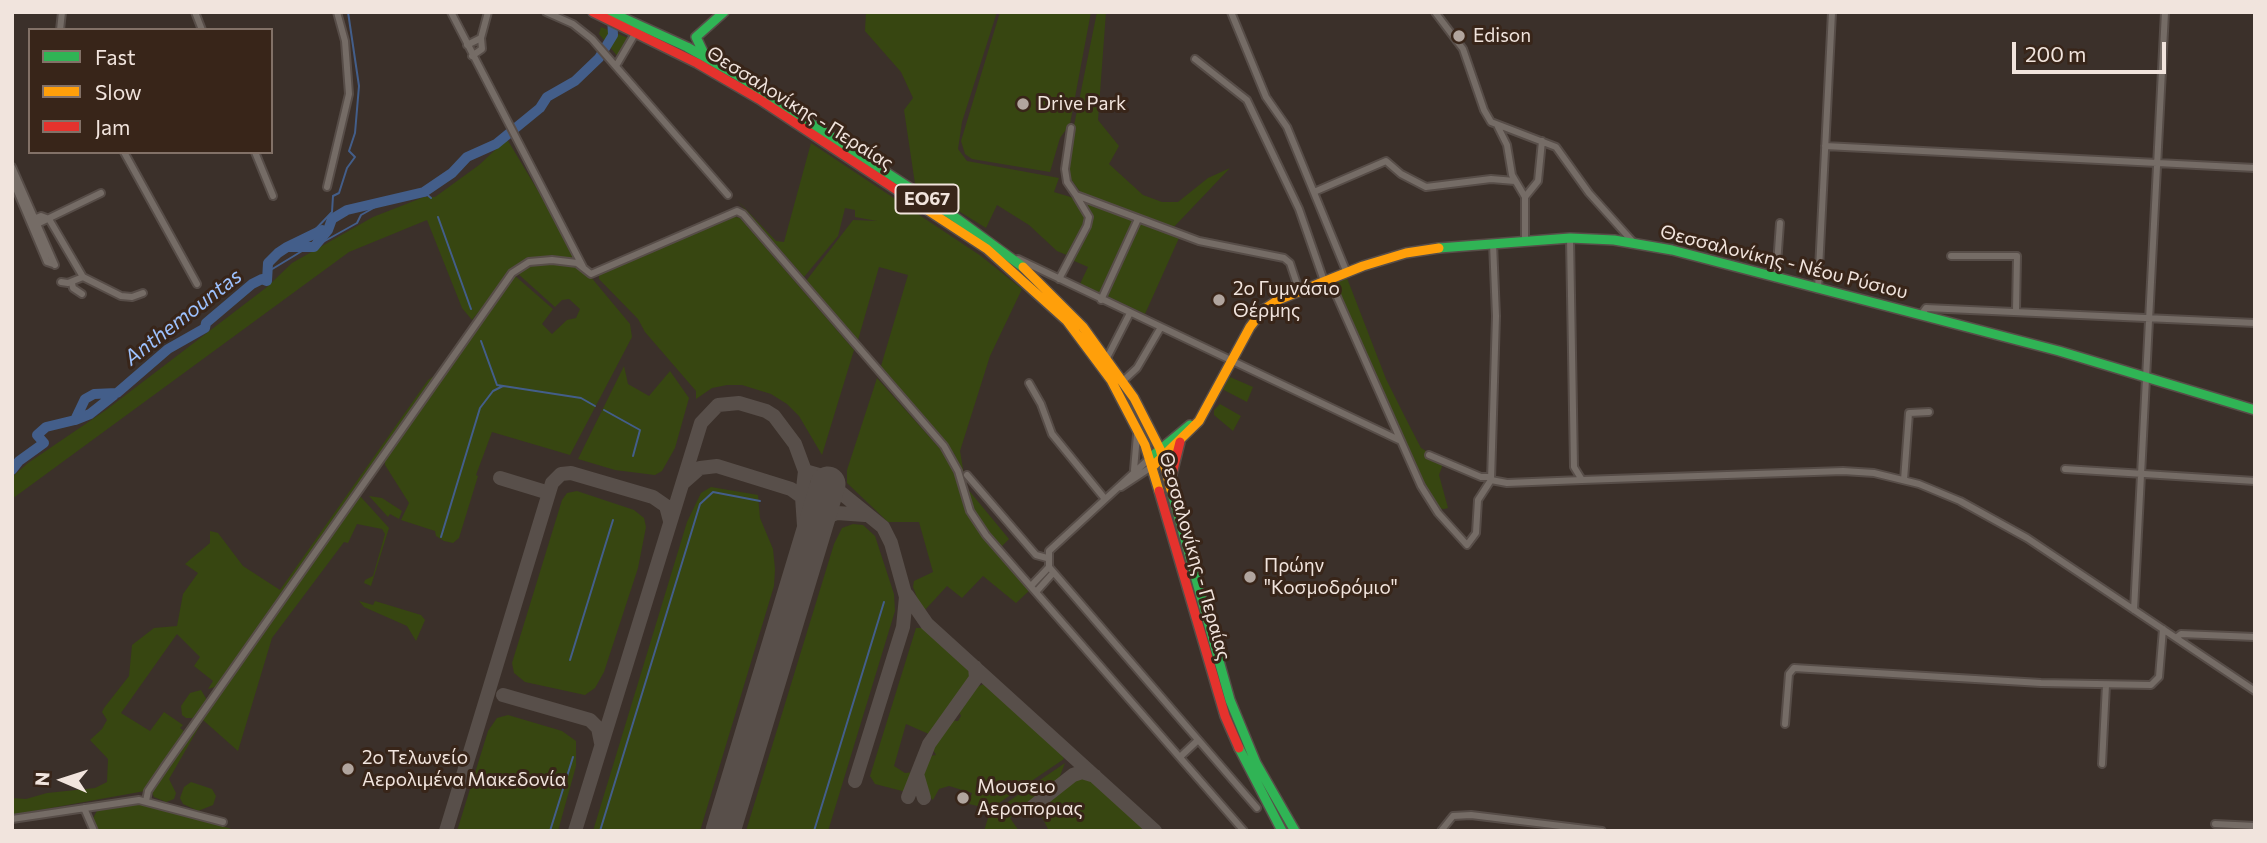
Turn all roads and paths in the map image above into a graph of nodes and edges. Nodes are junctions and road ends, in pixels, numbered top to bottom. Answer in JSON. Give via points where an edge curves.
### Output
{"nodes":[{"id":1,"x":337,"y":12,"type":"edge"},
{"id":2,"x":451,"y":12,"type":"edge"},
{"id":3,"x":488,"y":12,"type":"edge"},
{"id":4,"x":546,"y":12,"type":"edge"},
{"id":5,"x":724,"y":12,"type":"edge"},
{"id":6,"x":1231,"y":12,"type":"edge"},
{"id":7,"x":1435,"y":12,"type":"edge"},
{"id":8,"x":1832,"y":12,"type":"edge"},
{"id":9,"x":2165,"y":12,"type":"edge"},
{"id":10,"x":601,"y":13,"type":"edge"},
{"id":11,"x":627,"y":24,"type":"junction"},
{"id":12,"x":636,"y":32,"type":"junction"},
{"id":13,"x":696,"y":37,"type":"junction"},
{"id":14,"x":481,"y":38,"type":"junction"},
{"id":15,"x":679,"y":44,"type":"junction"},
{"id":16,"x":467,"y":45,"type":"junction"},
{"id":17,"x":472,"y":56,"type":"junction"},
{"id":18,"x":706,"y":57,"type":"junction"},
{"id":19,"x":1195,"y":59,"type":"dead end"},
{"id":20,"x":615,"y":66,"type":"junction"},
{"id":21,"x":1491,"y":122,"type":"junction"},
{"id":22,"x":1071,"y":128,"type":"dead end"},
{"id":23,"x":1542,"y":141,"type":"junction"},
{"id":24,"x":1825,"y":146,"type":"junction"},
{"id":25,"x":125,"y":154,"type":"edge"},
{"id":26,"x":256,"y":154,"type":"edge"},
{"id":27,"x":2157,"y":163,"type":"junction"},
{"id":28,"x":12,"y":166,"type":"edge"},
{"id":29,"x":2255,"y":168,"type":"edge"},
{"id":30,"x":12,"y":179,"type":"edge"},
{"id":31,"x":1515,"y":181,"type":"junction"},
{"id":32,"x":327,"y":187,"type":"dead end"},
{"id":33,"x":1314,"y":192,"type":"junction"},
{"id":34,"x":101,"y":193,"type":"dead end"},
{"id":35,"x":727,"y":195,"type":"dead end"},
{"id":36,"x":1076,"y":195,"type":"junction"},
{"id":37,"x":273,"y":196,"type":"dead end"},
{"id":38,"x":1525,"y":197,"type":"junction"},
{"id":39,"x":49,"y":219,"type":"junction"},
{"id":40,"x":1138,"y":219,"type":"junction"},
{"id":41,"x":36,"y":222,"type":"junction"},
{"id":42,"x":1780,"y":223,"type":"dead end"},
{"id":43,"x":1570,"y":238,"type":"junction"},
{"id":44,"x":1525,"y":242,"type":"junction"},
{"id":45,"x":1493,"y":243,"type":"junction"},
{"id":46,"x":1634,"y":243,"type":"junction"},
{"id":47,"x":1007,"y":254,"type":"junction"},
{"id":48,"x":1951,"y":256,"type":"dead end"},
{"id":49,"x":583,"y":267,"type":"junction"},
{"id":50,"x":1345,"y":274,"type":"junction"},
{"id":51,"x":83,"y":278,"type":"junction"},
{"id":52,"x":1776,"y":278,"type":"junction"},
{"id":53,"x":1059,"y":279,"type":"junction"},
{"id":54,"x":1329,"y":279,"type":"junction"},
{"id":55,"x":61,"y":282,"type":"dead end"},
{"id":56,"x":72,"y":282,"type":"junction"},
{"id":57,"x":197,"y":284,"type":"dead end"},
{"id":58,"x":1818,"y":289,"type":"junction"},
{"id":59,"x":1296,"y":291,"type":"junction"},
{"id":60,"x":143,"y":293,"type":"dead end"},
{"id":61,"x":82,"y":294,"type":"dead end"},
{"id":62,"x":1101,"y":300,"type":"junction"},
{"id":63,"x":2016,"y":311,"type":"junction"},
{"id":64,"x":1130,"y":313,"type":"junction"},
{"id":65,"x":1921,"y":314,"type":"junction"},
{"id":66,"x":2149,"y":317,"type":"junction"},
{"id":67,"x":2255,"y":323,"type":"edge"},
{"id":68,"x":1161,"y":327,"type":"junction"},
{"id":69,"x":1108,"y":358,"type":"junction"},
{"id":70,"x":1232,"y":360,"type":"junction"},
{"id":71,"x":2146,"y":378,"type":"junction"},
{"id":72,"x":1123,"y":381,"type":"junction"},
{"id":73,"x":1029,"y":383,"type":"dead end"},
{"id":74,"x":2255,"y":410,"type":"edge"},
{"id":75,"x":1929,"y":412,"type":"dead end"},
{"id":76,"x":1202,"y":415,"type":"junction"},
{"id":77,"x":1133,"y":420,"type":"junction"},
{"id":78,"x":1399,"y":440,"type":"junction"},
{"id":79,"x":1180,"y":442,"type":"junction"},
{"id":80,"x":1161,"y":453,"type":"junction"},
{"id":81,"x":1429,"y":455,"type":"dead end"},
{"id":82,"x":1151,"y":462,"type":"junction"},
{"id":83,"x":2065,"y":469,"type":"dead end"},
{"id":84,"x":1134,"y":472,"type":"junction"},
{"id":85,"x":2141,"y":473,"type":"junction"},
{"id":86,"x":967,"y":475,"type":"dead end"},
{"id":87,"x":1577,"y":478,"type":"junction"},
{"id":88,"x":1491,"y":479,"type":"junction"},
{"id":89,"x":1904,"y":480,"type":"junction"},
{"id":90,"x":2255,"y":481,"type":"edge"},
{"id":91,"x":1171,"y":482,"type":"junction"},
{"id":92,"x":1119,"y":487,"type":"junction"},
{"id":93,"x":1105,"y":499,"type":"junction"},
{"id":94,"x":1047,"y":558,"type":"junction"},
{"id":95,"x":1051,"y":570,"type":"junction"},
{"id":96,"x":1033,"y":589,"type":"junction"},
{"id":97,"x":2134,"y":610,"type":"junction"},
{"id":98,"x":2163,"y":629,"type":"junction"},
{"id":99,"x":2255,"y":637,"type":"edge"},
{"id":100,"x":2176,"y":638,"type":"junction"},
{"id":101,"x":2106,"y":685,"type":"junction"},
{"id":102,"x":2255,"y":691,"type":"edge"},
{"id":103,"x":1786,"y":724,"type":"dead end"},
{"id":104,"x":1198,"y":741,"type":"junction"},
{"id":105,"x":1180,"y":757,"type":"junction"},
{"id":106,"x":2102,"y":764,"type":"dead end"},
{"id":107,"x":146,"y":801,"type":"junction"},
{"id":108,"x":84,"y":807,"type":"junction"},
{"id":109,"x":1257,"y":808,"type":"dead end"},
{"id":110,"x":15,"y":820,"type":"edge"},
{"id":111,"x":223,"y":822,"type":"dead end"},
{"id":112,"x":2215,"y":824,"type":"dead end"},
{"id":113,"x":2255,"y":826,"type":"edge"},
{"id":114,"x":94,"y":831,"type":"edge"},
{"id":115,"x":1244,"y":831,"type":"edge"},
{"id":116,"x":1282,"y":831,"type":"edge"},
{"id":117,"x":1295,"y":831,"type":"edge"},
{"id":118,"x":1441,"y":831,"type":"edge"},
{"id":119,"x":1602,"y":831,"type":"edge"}],
"edges":[{"from":1,"to":32,"type":"street","via":[[345,41],[349,94]]},
{"from":2,"to":16,"type":"street"},
{"from":3,"to":14,"type":"street"},
{"from":4,"to":20,"type":"street","via":[[573,24]]},
{"from":5,"to":13,"type":"main road"},
{"from":6,"to":33,"type":"street","via":[[1266,97],[1287,127]]},
{"from":7,"to":21,"type":"street","via":[[1463,50]]},
{"from":8,"to":24,"type":"street"},
{"from":9,"to":27,"type":"street"},
{"from":10,"to":11,"type":"main road","name":"Θεσσαλονίκης - Περαίας","number":"ΕΟ67"},
{"from":11,"to":12,"type":"main road","name":"Θεσσαλονίκης - Περαίας","number":"ΕΟ67"},
{"from":11,"to":15,"type":"main road","name":"Θεσσαλονίκης - Περαίας","number":"ΕΟ67"},
{"from":12,"to":20,"type":"street"},
{"from":12,"to":77,"type":"main road","name":"Θεσσαλονίκης - Περαίας","number":"ΕΟ67","via":[[759,99],[995,256],[1067,321],[1111,380]]},
{"from":13,"to":15,"type":"main road"},
{"from":13,"to":18,"type":"main road","via":[[698,49]]},
{"from":14,"to":16,"type":"street"},
{"from":14,"to":17,"type":"street","via":[[482,49]]},
{"from":15,"to":18,"type":"main road","name":"Θεσσαλονίκης - Περαίας","number":"ΕΟ67"},
{"from":16,"to":17,"type":"street"},
{"from":17,"to":49,"type":"street"},
{"from":18,"to":47,"type":"main road","name":"Θεσσαλονίκης - Περαίας","number":"ΕΟ67"},
{"from":19,"to":54,"type":"street","via":[[1247,100]]},
{"from":20,"to":35,"type":"street"},
{"from":21,"to":23,"type":"street"},
{"from":21,"to":31,"type":"street","via":[[1505,138]]},
{"from":22,"to":36,"type":"street","via":[[1065,169]]},
{"from":23,"to":38,"type":"street","via":[[1538,181]]},
{"from":23,"to":46,"type":"street","via":[[1556,147]]},
{"from":24,"to":27,"type":"street"},
{"from":24,"to":58,"type":"street"},
{"from":25,"to":57,"type":"street"},
{"from":26,"to":37,"type":"street"},
{"from":27,"to":29,"type":"street"},
{"from":27,"to":66,"type":"street"},
{"from":28,"to":41,"type":"street"},
{"from":30,"to":41,"type":"street","via":[[47,262],[55,265]]},
{"from":31,"to":33,"type":"street","via":[[1491,179],[1426,187],[1386,160]]},
{"from":31,"to":38,"type":"street"},
{"from":33,"to":50,"type":"street"},
{"from":34,"to":39,"type":"street"},
{"from":36,"to":40,"type":"street"},
{"from":36,"to":53,"type":"street","via":[[1089,217]]},
{"from":38,"to":44,"type":"street"},
{"from":39,"to":41,"type":"street","via":[[41,216]]},
{"from":39,"to":51,"type":"street"},
{"from":40,"to":59,"type":"street","via":[[1184,236],[1286,259]]},
{"from":40,"to":62,"type":"street"},
{"from":42,"to":52,"type":"street"},
{"from":43,"to":44,"type":"main road","name":"Θεσσαλονίκης - Νέου Ρύσιου"},
{"from":43,"to":46,"type":"main road","name":"Θεσσαλονίκης - Νέου Ρύσιου"},
{"from":43,"to":87,"type":"street"},
{"from":44,"to":45,"type":"main road","name":"Θεσσαλονίκης - Νέου Ρύσιου"},
{"from":45,"to":50,"type":"main road","name":"Θεσσαλονίκης - Νέου Ρύσιου","via":[[1421,250]]},
{"from":45,"to":88,"type":"street","via":[[1496,316]]},
{"from":46,"to":52,"type":"main road","name":"Θεσσαλονίκης - Νέου Ρύσιου"},
{"from":47,"to":53,"type":"street"},
{"from":47,"to":69,"type":"main road","name":"Θεσσαλονίκης - Περαίας","number":"ΕΟ67","via":[[1049,289]]},
{"from":48,"to":63,"type":"street","via":[[2017,256]]},
{"from":49,"to":96,"type":"street","via":[[591,274],[741,212],[943,446],[958,471],[974,519]]},
{"from":49,"to":107,"type":"street","via":[[545,260],[512,273],[165,765]]},
{"from":50,"to":54,"type":"main road","name":"Θεσσαλονίκης - Νέου Ρύσιου"},
{"from":51,"to":56,"type":"street"},
{"from":51,"to":60,"type":"street","via":[[121,296]]},
{"from":52,"to":58,"type":"main road","name":"Θεσσαλονίκης - Νέου Ρύσιου"},
{"from":53,"to":62,"type":"street"},
{"from":54,"to":59,"type":"main road","name":"Θεσσαλονίκης - Νέου Ρύσιου"},
{"from":54,"to":78,"type":"street"},
{"from":55,"to":56,"type":"street"},
{"from":56,"to":61,"type":"street"},
{"from":58,"to":65,"type":"main road","name":"Θεσσαλονίκης - Νέου Ρύσιου"},
{"from":59,"to":70,"type":"main road","name":"Θεσσαλονίκης - Νέου Ρύσιου","via":[[1261,313]]},
{"from":62,"to":64,"type":"street"},
{"from":63,"to":65,"type":"street","via":[[1926,308]]},
{"from":63,"to":66,"type":"street"},
{"from":64,"to":68,"type":"street"},
{"from":64,"to":69,"type":"street"},
{"from":65,"to":71,"type":"main road","name":"Θεσσαλονίκης - Νέου Ρύσιου"},
{"from":66,"to":67,"type":"street"},
{"from":66,"to":71,"type":"street"},
{"from":68,"to":70,"type":"street"},
{"from":68,"to":72,"type":"street","via":[[1137,368]]},
{"from":69,"to":72,"type":"main road","name":"Θεσσαλονίκης - Περαίας","number":"ΕΟ67"},
{"from":70,"to":76,"type":"main road","name":"Θεσσαλονίκης - Νέου Ρύσιου"},
{"from":70,"to":78,"type":"street"},
{"from":71,"to":74,"type":"main road","name":"Θεσσαλονίκης - Νέου Ρύσιου"},
{"from":71,"to":85,"type":"street"},
{"from":72,"to":80,"type":"main road","name":"Θεσσαλονίκης - Περαίας","number":"ΕΟ67"},
{"from":73,"to":93,"type":"street","via":[[1052,434]]},
{"from":75,"to":89,"type":"street","via":[[1909,413]]},
{"from":76,"to":79,"type":"main road","name":"Θεσσαλονίκης - Νέου Ρύσιου"},
{"from":76,"to":80,"type":"main road","name":"Θεσσαλονίκης - Νέου Ρύσιου"},
{"from":77,"to":82,"type":"main road","name":"Θεσσαλονίκης - Περαίας","number":"ΕΟ67"},
{"from":77,"to":84,"type":"street","via":[[1138,450]]},
{"from":78,"to":88,"type":"street","via":[[1431,504],[1467,545],[1476,533],[1478,500]]},
{"from":79,"to":80,"type":"main road","name":"Θεσσαλονίκης - Νέου Ρύσιου"},
{"from":79,"to":91,"type":"main road"},
{"from":80,"to":82,"type":"main road","name":"Θεσσαλονίκης - Νέου Ρύσιου"},
{"from":80,"to":91,"type":"main road","name":"Θεσσαλονίκης - Περαίας"},
{"from":81,"to":88,"type":"street"},
{"from":82,"to":84,"type":"street"},
{"from":82,"to":92,"type":"street"},
{"from":82,"to":116,"type":"main road","name":"Θεσσαλονίκης - Περαίας","via":[[1225,716]]},
{"from":83,"to":85,"type":"street"},
{"from":84,"to":92,"type":"street"},
{"from":85,"to":90,"type":"street"},
{"from":85,"to":97,"type":"street"},
{"from":86,"to":94,"type":"street","via":[[1037,555]]},
{"from":87,"to":88,"type":"street","via":[[1500,483]]},
{"from":87,"to":89,"type":"street","via":[[1843,471],[1874,472]]},
{"from":89,"to":97,"type":"street","via":[[1985,514]]},
{"from":91,"to":117,"type":"main road","name":"Θεσσαλονίκης - Περαίας","via":[[1230,700],[1261,774]]},
{"from":92,"to":93,"type":"street"},
{"from":93,"to":94,"type":"street"},
{"from":94,"to":95,"type":"street"},
{"from":95,"to":96,"type":"street"},
{"from":95,"to":104,"type":"street"},
{"from":96,"to":105,"type":"street"},
{"from":97,"to":98,"type":"street"},
{"from":98,"to":100,"type":"street"},
{"from":98,"to":101,"type":"street","via":[[2157,682]]},
{"from":99,"to":100,"type":"street","via":[[2181,634]]},
{"from":100,"to":102,"type":"street"},
{"from":101,"to":103,"type":"street","via":[[1794,668],[1789,674]]},
{"from":101,"to":106,"type":"street"},
{"from":104,"to":105,"type":"street"},
{"from":104,"to":109,"type":"street"},
{"from":105,"to":115,"type":"street"},
{"from":107,"to":108,"type":"street"},
{"from":107,"to":111,"type":"street"},
{"from":108,"to":110,"type":"street"},
{"from":108,"to":114,"type":"street"},
{"from":112,"to":113,"type":"street"},
{"from":118,"to":119,"type":"street","via":[[1453,817],[1471,815]]}]}
